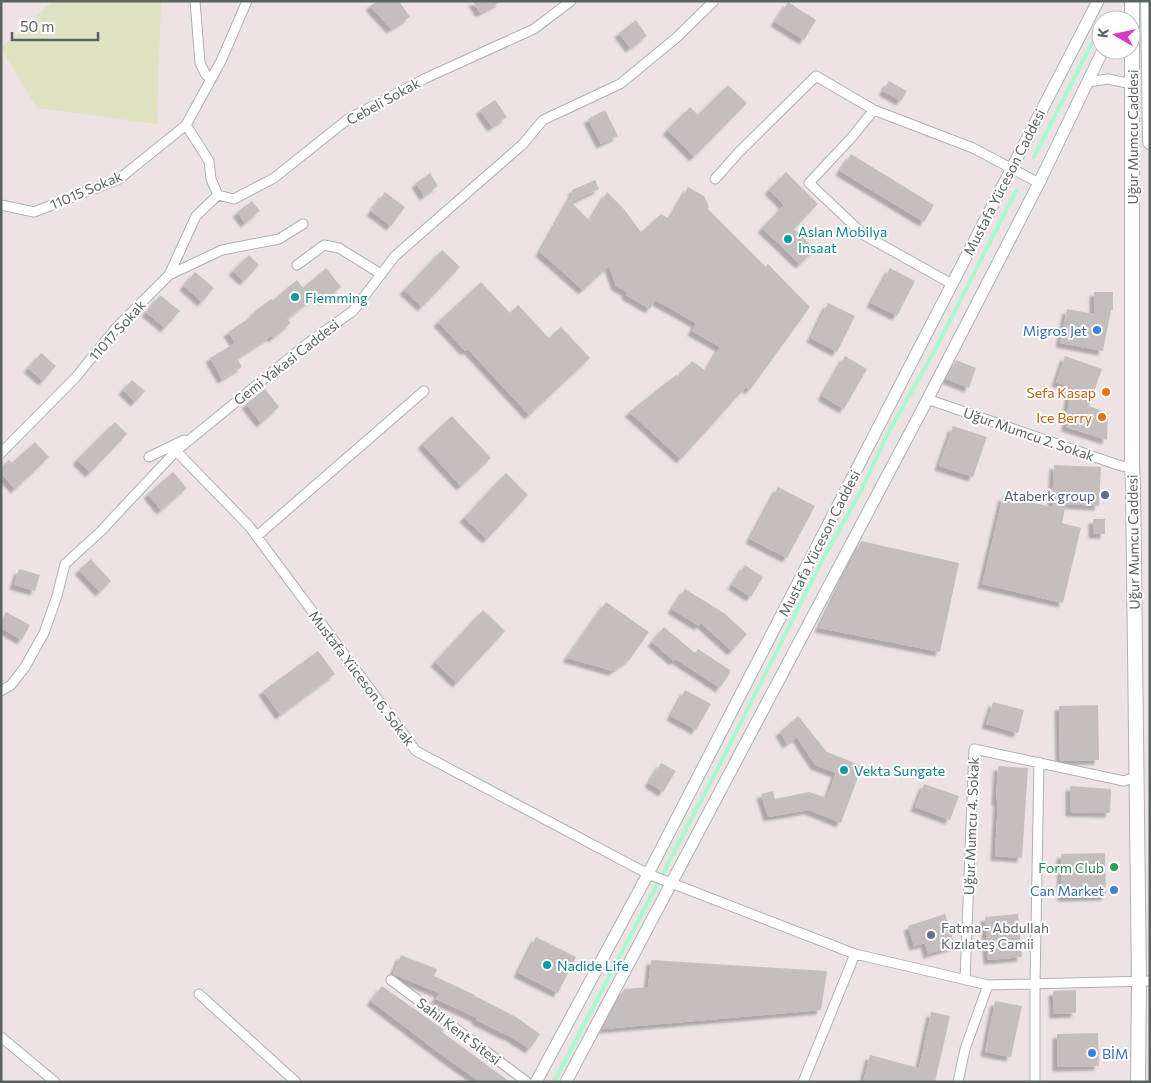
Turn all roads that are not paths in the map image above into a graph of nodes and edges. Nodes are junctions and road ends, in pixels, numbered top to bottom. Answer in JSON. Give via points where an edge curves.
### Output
{"nodes":[{"id":1,"x":194,"y":1,"type":"edge"},
{"id":2,"x":247,"y":1,"type":"edge"},
{"id":3,"x":570,"y":1,"type":"edge"},
{"id":4,"x":714,"y":1,"type":"edge"},
{"id":5,"x":1098,"y":1,"type":"edge"},
{"id":6,"x":1148,"y":1,"type":"edge"},
{"id":7,"x":1149,"y":33,"type":"edge"},
{"id":8,"x":1098,"y":60,"type":"edge"},
{"id":9,"x":1132,"y":60,"type":"edge"},
{"id":10,"x":211,"y":78,"type":"junction"},
{"id":11,"x":1088,"y":82,"type":"junction"},
{"id":12,"x":1132,"y":84,"type":"junction"},
{"id":13,"x":874,"y":110,"type":"junction"},
{"id":14,"x":186,"y":125,"type":"junction"},
{"id":15,"x":1150,"y":142,"type":"edge"},
{"id":16,"x":1011,"y":168,"type":"junction"},
{"id":17,"x":715,"y":179,"type":"dead end"},
{"id":18,"x":1039,"y":183,"type":"junction"},
{"id":19,"x":218,"y":196,"type":"junction"},
{"id":20,"x":1,"y":205,"type":"edge"},
{"id":21,"x":302,"y":224,"type":"dead end"},
{"id":22,"x":298,"y":266,"type":"dead end"},
{"id":23,"x":381,"y":274,"type":"junction"},
{"id":24,"x":169,"y":275,"type":"junction"},
{"id":25,"x":952,"y":284,"type":"junction"},
{"id":26,"x":424,"y":391,"type":"dead end"},
{"id":27,"x":928,"y":399,"type":"junction"},
{"id":28,"x":188,"y":440,"type":"junction"},
{"id":29,"x":176,"y":451,"type":"junction"},
{"id":30,"x":1,"y":453,"type":"edge"},
{"id":31,"x":149,"y":457,"type":"dead end"},
{"id":32,"x":1132,"y":467,"type":"junction"},
{"id":33,"x":257,"y":536,"type":"junction"},
{"id":34,"x":1,"y":691,"type":"edge"},
{"id":35,"x":1039,"y":762,"type":"junction"},
{"id":36,"x":1136,"y":777,"type":"junction"},
{"id":37,"x":651,"y":875,"type":"junction"},
{"id":38,"x":668,"y":882,"type":"junction"},
{"id":39,"x":855,"y":954,"type":"junction"},
{"id":40,"x":391,"y":980,"type":"dead end"},
{"id":41,"x":965,"y":980,"type":"junction"},
{"id":42,"x":1144,"y":982,"type":"edge"},
{"id":43,"x":1035,"y":984,"type":"junction"},
{"id":44,"x":988,"y":985,"type":"junction"},
{"id":45,"x":199,"y":994,"type":"dead end"},
{"id":46,"x":1,"y":1037,"type":"edge"},
{"id":47,"x":55,"y":1082,"type":"edge"},
{"id":48,"x":296,"y":1082,"type":"edge"},
{"id":49,"x":527,"y":1082,"type":"edge"},
{"id":50,"x":536,"y":1082,"type":"edge"},
{"id":51,"x":566,"y":1082,"type":"edge"},
{"id":52,"x":803,"y":1082,"type":"edge"},
{"id":53,"x":958,"y":1082,"type":"edge"},
{"id":54,"x":1035,"y":1082,"type":"edge"},
{"id":55,"x":1138,"y":1082,"type":"edge"}],
"edges":[{"from":1,"to":10,"type":"street","via":[[200,63]]},
{"from":2,"to":10,"type":"street"},
{"from":3,"to":19,"type":"street","name":"Cebeli Sokak","via":[[534,29],[426,78],[348,119],[274,178],[234,198]]},
{"from":4,"to":23,"type":"street","name":"Gemi Yakasi Caddesi","via":[[676,38],[620,84],[543,120],[523,144],[395,256]]},
{"from":5,"to":16,"type":"street","name":"Mustafa Yüceson Caddesi"},
{"from":6,"to":7,"type":"main road","name":"Uğur Mumcu Caddesi"},
{"from":7,"to":15,"type":"main road","name":"Uğur Mumcu Caddesi"},
{"from":8,"to":11,"type":"street","name":"Mustafa Yüceson Caddesi"},
{"from":9,"to":12,"type":"main road","name":"Uğur Mumcu Caddesi"},
{"from":10,"to":14,"type":"street"},
{"from":11,"to":12,"type":"street","via":[[1108,79]]},
{"from":11,"to":18,"type":"street","name":"Mustafa Yüceson Caddesi"},
{"from":12,"to":32,"type":"main road","name":"Uğur Mumcu Caddesi"},
{"from":13,"to":16,"type":"street","via":[[973,148]]},
{"from":13,"to":17,"type":"street","via":[[816,76]]},
{"from":13,"to":25,"type":"street","via":[[808,183],[864,235]]},
{"from":14,"to":19,"type":"street","via":[[209,161],[211,179]]},
{"from":14,"to":20,"type":"street","name":"11015 Sokak","via":[[119,179],[34,212]]},
{"from":16,"to":18,"type":"street"},
{"from":16,"to":25,"type":"street","name":"Mustafa Yüceson Caddesi"},
{"from":18,"to":27,"type":"street","name":"Mustafa Yüceson Caddesi"},
{"from":19,"to":24,"type":"street","name":"11017 Sokak","via":[[196,216]]},
{"from":21,"to":24,"type":"street","via":[[279,239],[222,250]]},
{"from":22,"to":23,"type":"street","via":[[324,245],[339,248]]},
{"from":23,"to":28,"type":"street","name":"Gemi Yakasi Caddesi","via":[[353,311]]},
{"from":24,"to":30,"type":"street","name":"11017 Sokak"},
{"from":25,"to":37,"type":"street","name":"Mustafa Yüceson Caddesi"},
{"from":26,"to":33,"type":"street"},
{"from":27,"to":32,"type":"street","name":"Uğur Mumcu 2. Sokak"},
{"from":27,"to":38,"type":"street","name":"Mustafa Yüceson Caddesi"},
{"from":28,"to":29,"type":"street","name":"Gemi Yakasi Caddesi"},
{"from":28,"to":31,"type":"street"},
{"from":29,"to":33,"type":"street","name":"Mustafa Yüceson 6. Sokak"},
{"from":29,"to":34,"type":"street","name":"Gemi Yakasi Caddesi","via":[[100,532],[65,564],[58,596],[44,632],[26,667],[11,685]]},
{"from":32,"to":36,"type":"main road","name":"Uğur Mumcu Caddesi"},
{"from":33,"to":37,"type":"street","name":"Mustafa Yüceson 6. Sokak","via":[[416,751]]},
{"from":35,"to":36,"type":"street","name":"Uğur Mumcu 4. Sokak","via":[[1124,780]]},
{"from":35,"to":41,"type":"street","name":"Uğur Mumcu 4. Sokak","via":[[974,748]]},
{"from":35,"to":43,"type":"street"},
{"from":36,"to":42,"type":"main road","name":"Uğur Mumcu Caddesi"},
{"from":37,"to":38,"type":"street","name":"Mustafa Yüceson 6. Sokak"},
{"from":37,"to":50,"type":"street","name":"Mustafa Yüceson Caddesi"},
{"from":38,"to":39,"type":"street","name":"Mustafa Yüceson 6. Sokak"},
{"from":38,"to":51,"type":"street","name":"Mustafa Yüceson Caddesi"},
{"from":39,"to":41,"type":"street","name":"Mustafa Yüceson 6. Sokak"},
{"from":39,"to":52,"type":"street"},
{"from":40,"to":49,"type":"street","name":"Sahil Kent Sitesi"},
{"from":41,"to":44,"type":"street","name":"Mustafa Yüceson 6. Sokak"},
{"from":42,"to":43,"type":"street","name":"Mustafa Yüceson 6. Sokak"},
{"from":42,"to":55,"type":"main road","name":"Uğur Mumcu Caddesi"},
{"from":43,"to":44,"type":"street","name":"Mustafa Yüceson 6. Sokak"},
{"from":43,"to":54,"type":"street"},
{"from":44,"to":53,"type":"street","via":[[965,1049]]},
{"from":45,"to":48,"type":"street"},
{"from":46,"to":47,"type":"street"}]}
